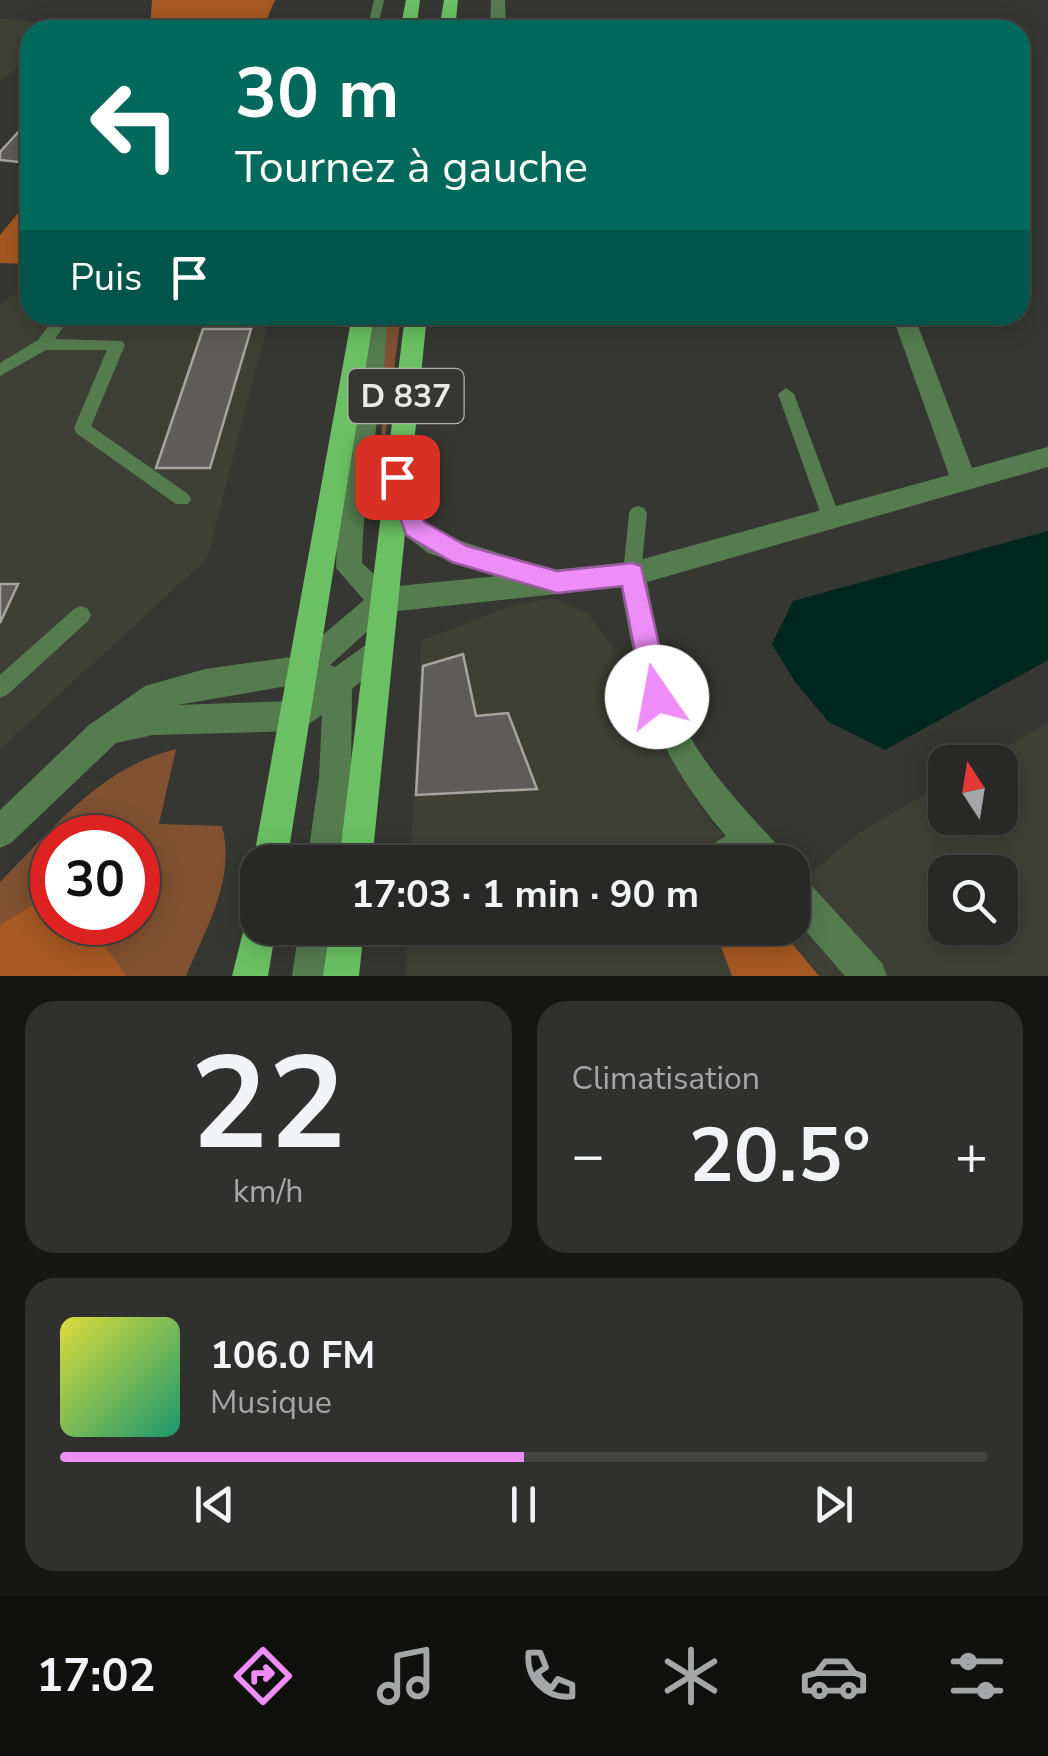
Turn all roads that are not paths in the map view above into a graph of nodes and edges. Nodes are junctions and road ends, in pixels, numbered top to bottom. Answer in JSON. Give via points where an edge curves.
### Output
{"nodes":[{"id":1,"x":56,"y":325,"type":"edge"},
{"id":2,"x":361,"y":325,"type":"edge"},
{"id":3,"x":375,"y":325,"type":"edge"},
{"id":4,"x":415,"y":325,"type":"edge"},
{"id":5,"x":907,"y":325,"type":"edge"},
{"id":6,"x":38,"y":349,"type":"junction"},
{"id":7,"x":0,"y":370,"type":"edge"},
{"id":8,"x":786,"y":394,"type":"dead end"},
{"id":9,"x":1048,"y":457,"type":"edge"},
{"id":10,"x":397,"y":477,"type":"junction"},
{"id":11,"x":964,"y":481,"type":"junction"},
{"id":12,"x":182,"y":499,"type":"dead end"},
{"id":13,"x":638,"y":513,"type":"dead end"},
{"id":14,"x":832,"y":520,"type":"junction"},
{"id":15,"x":632,"y":574,"type":"junction"},
{"id":16,"x":557,"y":582,"type":"junction"},
{"id":17,"x":382,"y":600,"type":"junction"},
{"id":18,"x":81,"y":615,"type":"dead end"},
{"id":19,"x":378,"y":649,"type":"junction"},
{"id":20,"x":305,"y":668,"type":"junction"},
{"id":21,"x":338,"y":682,"type":"junction"},
{"id":22,"x":0,"y":688,"type":"edge"},
{"id":23,"x":298,"y":716,"type":"junction"},
{"id":24,"x":100,"y":736,"type":"junction"},
{"id":25,"x":0,"y":832,"type":"edge"},
{"id":26,"x":746,"y":836,"type":"junction"},
{"id":27,"x":273,"y":845,"type":"edge"},
{"id":28,"x":326,"y":845,"type":"edge"},
{"id":29,"x":357,"y":845,"type":"edge"},
{"id":30,"x":731,"y":845,"type":"edge"},
{"id":31,"x":754,"y":845,"type":"edge"},
{"id":32,"x":810,"y":910,"type":"edge"},
{"id":33,"x":255,"y":945,"type":"edge"},
{"id":34,"x":314,"y":945,"type":"edge"},
{"id":35,"x":345,"y":945,"type":"edge"},
{"id":36,"x":250,"y":976,"type":"edge"},
{"id":37,"x":310,"y":976,"type":"edge"},
{"id":38,"x":342,"y":976,"type":"edge"},
{"id":39,"x":868,"y":976,"type":"edge"}],
"edges":[{"from":1,"to":6,"type":"lane"},
{"from":2,"to":20,"type":"main road","number":"D 837"},
{"from":3,"to":17,"type":"street","via":[[348,536],[349,568]]},
{"from":4,"to":10,"type":"main road","number":"D 837"},
{"from":5,"to":11,"type":"street"},
{"from":6,"to":7,"type":"lane"},
{"from":6,"to":12,"type":"lane","via":[[117,346],[82,428]]},
{"from":8,"to":14,"type":"lane"},
{"from":9,"to":11,"type":"street"},
{"from":10,"to":16,"type":"street","via":[[415,528],[437,545]]},
{"from":10,"to":17,"type":"main road","number":"D 837"},
{"from":11,"to":14,"type":"street"},
{"from":13,"to":15,"type":"lane"},
{"from":14,"to":15,"type":"street"},
{"from":15,"to":16,"type":"street"},
{"from":15,"to":26,"type":"street","via":[[657,697],[684,755]]},
{"from":16,"to":17,"type":"street"},
{"from":17,"to":19,"type":"main road","number":"D 837"},
{"from":17,"to":20,"type":"street"},
{"from":18,"to":22,"type":"lane"},
{"from":19,"to":21,"type":"street"},
{"from":19,"to":29,"type":"main road","number":"D 837"},
{"from":20,"to":21,"type":"street"},
{"from":20,"to":23,"type":"main road","number":"D 837"},
{"from":20,"to":24,"type":"street","via":[[154,696]]},
{"from":21,"to":23,"type":"street"},
{"from":21,"to":28,"type":"street"},
{"from":23,"to":24,"type":"street","via":[[153,720]]},
{"from":23,"to":27,"type":"main road","number":"D 837"},
{"from":24,"to":25,"type":"street"},
{"from":26,"to":30,"type":"lane"},
{"from":26,"to":31,"type":"street"},
{"from":32,"to":39,"type":"street"},
{"from":33,"to":36,"type":"main road"},
{"from":34,"to":37,"type":"street"},
{"from":35,"to":38,"type":"main road"}]}
